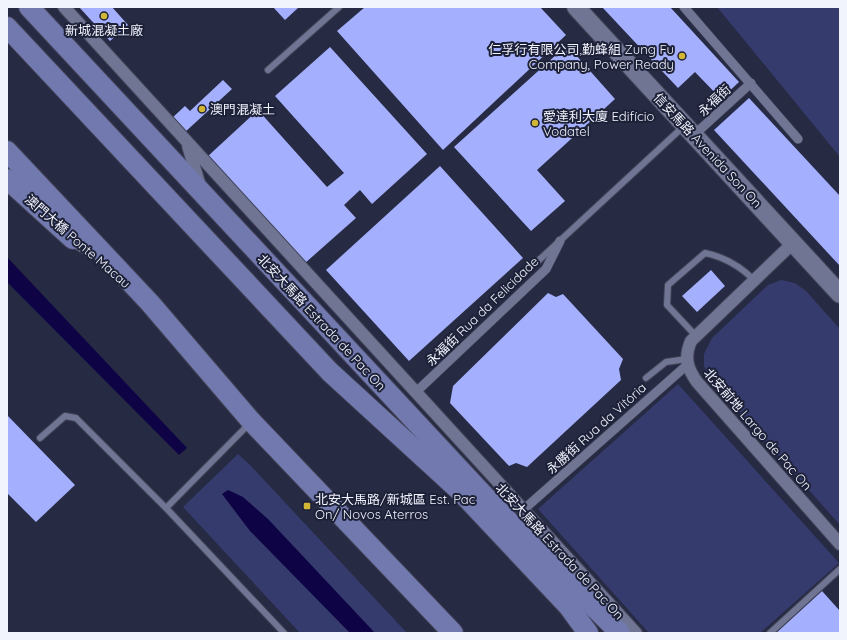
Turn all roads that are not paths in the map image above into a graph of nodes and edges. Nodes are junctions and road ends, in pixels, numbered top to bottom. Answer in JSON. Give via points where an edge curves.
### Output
{"nodes":[{"id":1,"x":29,"y":7,"type":"edge"},
{"id":2,"x":64,"y":7,"type":"edge"},
{"id":3,"x":339,"y":7,"type":"edge"},
{"id":4,"x":576,"y":7,"type":"edge"},
{"id":5,"x":684,"y":7,"type":"edge"},
{"id":6,"x":7,"y":27,"type":"edge"},
{"id":7,"x":268,"y":70,"type":"dead end"},
{"id":8,"x":751,"y":83,"type":"junction"},
{"id":9,"x":690,"y":130,"type":"junction"},
{"id":10,"x":184,"y":138,"type":"junction"},
{"id":11,"x":798,"y":139,"type":"dead end"},
{"id":12,"x":7,"y":151,"type":"edge"},
{"id":13,"x":7,"y":179,"type":"edge"},
{"id":14,"x":210,"y":202,"type":"junction"},
{"id":15,"x":47,"y":226,"type":"dead end"},
{"id":16,"x":560,"y":241,"type":"junction"},
{"id":17,"x":794,"y":243,"type":"junction"},
{"id":18,"x":92,"y":256,"type":"junction"},
{"id":19,"x":538,"y":261,"type":"dead end"},
{"id":20,"x":754,"y":280,"type":"junction"},
{"id":21,"x":840,"y":294,"type":"edge"},
{"id":22,"x":150,"y":304,"type":"junction"},
{"id":23,"x":696,"y":336,"type":"junction"},
{"id":24,"x":687,"y":362,"type":"junction"},
{"id":25,"x":646,"y":378,"type":"dead end"},
{"id":26,"x":415,"y":393,"type":"junction"},
{"id":27,"x":251,"y":422,"type":"junction"},
{"id":28,"x":40,"y":438,"type":"dead end"},
{"id":29,"x":166,"y":508,"type":"junction"},
{"id":30,"x":523,"y":510,"type":"junction"},
{"id":31,"x":840,"y":544,"type":"edge"},
{"id":32,"x":840,"y":569,"type":"edge"},
{"id":33,"x":284,"y":633,"type":"edge"},
{"id":34,"x":454,"y":633,"type":"edge"},
{"id":35,"x":588,"y":633,"type":"edge"},
{"id":36,"x":620,"y":633,"type":"edge"},
{"id":37,"x":636,"y":633,"type":"edge"},
{"id":38,"x":770,"y":633,"type":"edge"}],
"edges":[{"from":1,"to":14,"type":"main road","name":"北安大馬路 Estrada de Pac On"},
{"from":2,"to":10,"type":"street","name":"北安大馬路 Estrada de Pac On"},
{"from":3,"to":7,"type":"lane"},
{"from":4,"to":9,"type":"main road","name":"信安馬路 Avenida Son On"},
{"from":5,"to":8,"type":"street"},
{"from":6,"to":35,"type":"main road","via":[[296,337],[330,372],[460,491],[569,607]]},
{"from":8,"to":9,"type":"street","name":"永福街"},
{"from":8,"to":11,"type":"street"},
{"from":9,"to":16,"type":"lane","name":"永福街 Rua da Felicidade"},
{"from":9,"to":17,"type":"main road","name":"信安馬路 Avenida Son On"},
{"from":10,"to":14,"type":"street","via":[[198,181]]},
{"from":10,"to":26,"type":"street","name":"北安大馬路 Estrada de Pac On"},
{"from":12,"to":22,"type":"main road"},
{"from":13,"to":18,"type":"main road","name":"澳門大橋 Ponte Macau"},
{"from":14,"to":36,"type":"main road","name":"北安大馬路 Estrada de Pac On","via":[[535,549]]},
{"from":15,"to":18,"type":"lane"},
{"from":16,"to":19,"type":"lane","name":"永福街 Rua da Felicidade"},
{"from":16,"to":26,"type":"street","name":"永福街 Rua da Felicidade","via":[[546,269]]},
{"from":17,"to":20,"type":"street"},
{"from":17,"to":21,"type":"main road","name":"信安馬路 Avenida Son On"},
{"from":18,"to":22,"type":"main road","name":"澳門大橋 Ponte Macau"},
{"from":20,"to":23,"type":"street"},
{"from":20,"to":23,"type":"lane","via":[[745,270],[733,263],[705,253],[668,285],[667,305]]},
{"from":22,"to":27,"type":"main road"},
{"from":23,"to":24,"type":"street","via":[[688,347]]},
{"from":24,"to":25,"type":"lane","via":[[666,362]]},
{"from":24,"to":30,"type":"street","name":"永勝街 Rua da Vitória"},
{"from":24,"to":31,"type":"street","name":"北安前地 Largo de Pac On","via":[[697,382]]},
{"from":26,"to":30,"type":"street","name":"北安大馬路 Estrada de Pac On"},
{"from":27,"to":29,"type":"lane"},
{"from":27,"to":34,"type":"main road"},
{"from":28,"to":29,"type":"lane","via":[[65,416],[76,418]]},
{"from":29,"to":33,"type":"lane"},
{"from":30,"to":37,"type":"street","name":"北安大馬路 Estrada de Pac On"},
{"from":32,"to":38,"type":"lane"}]}
